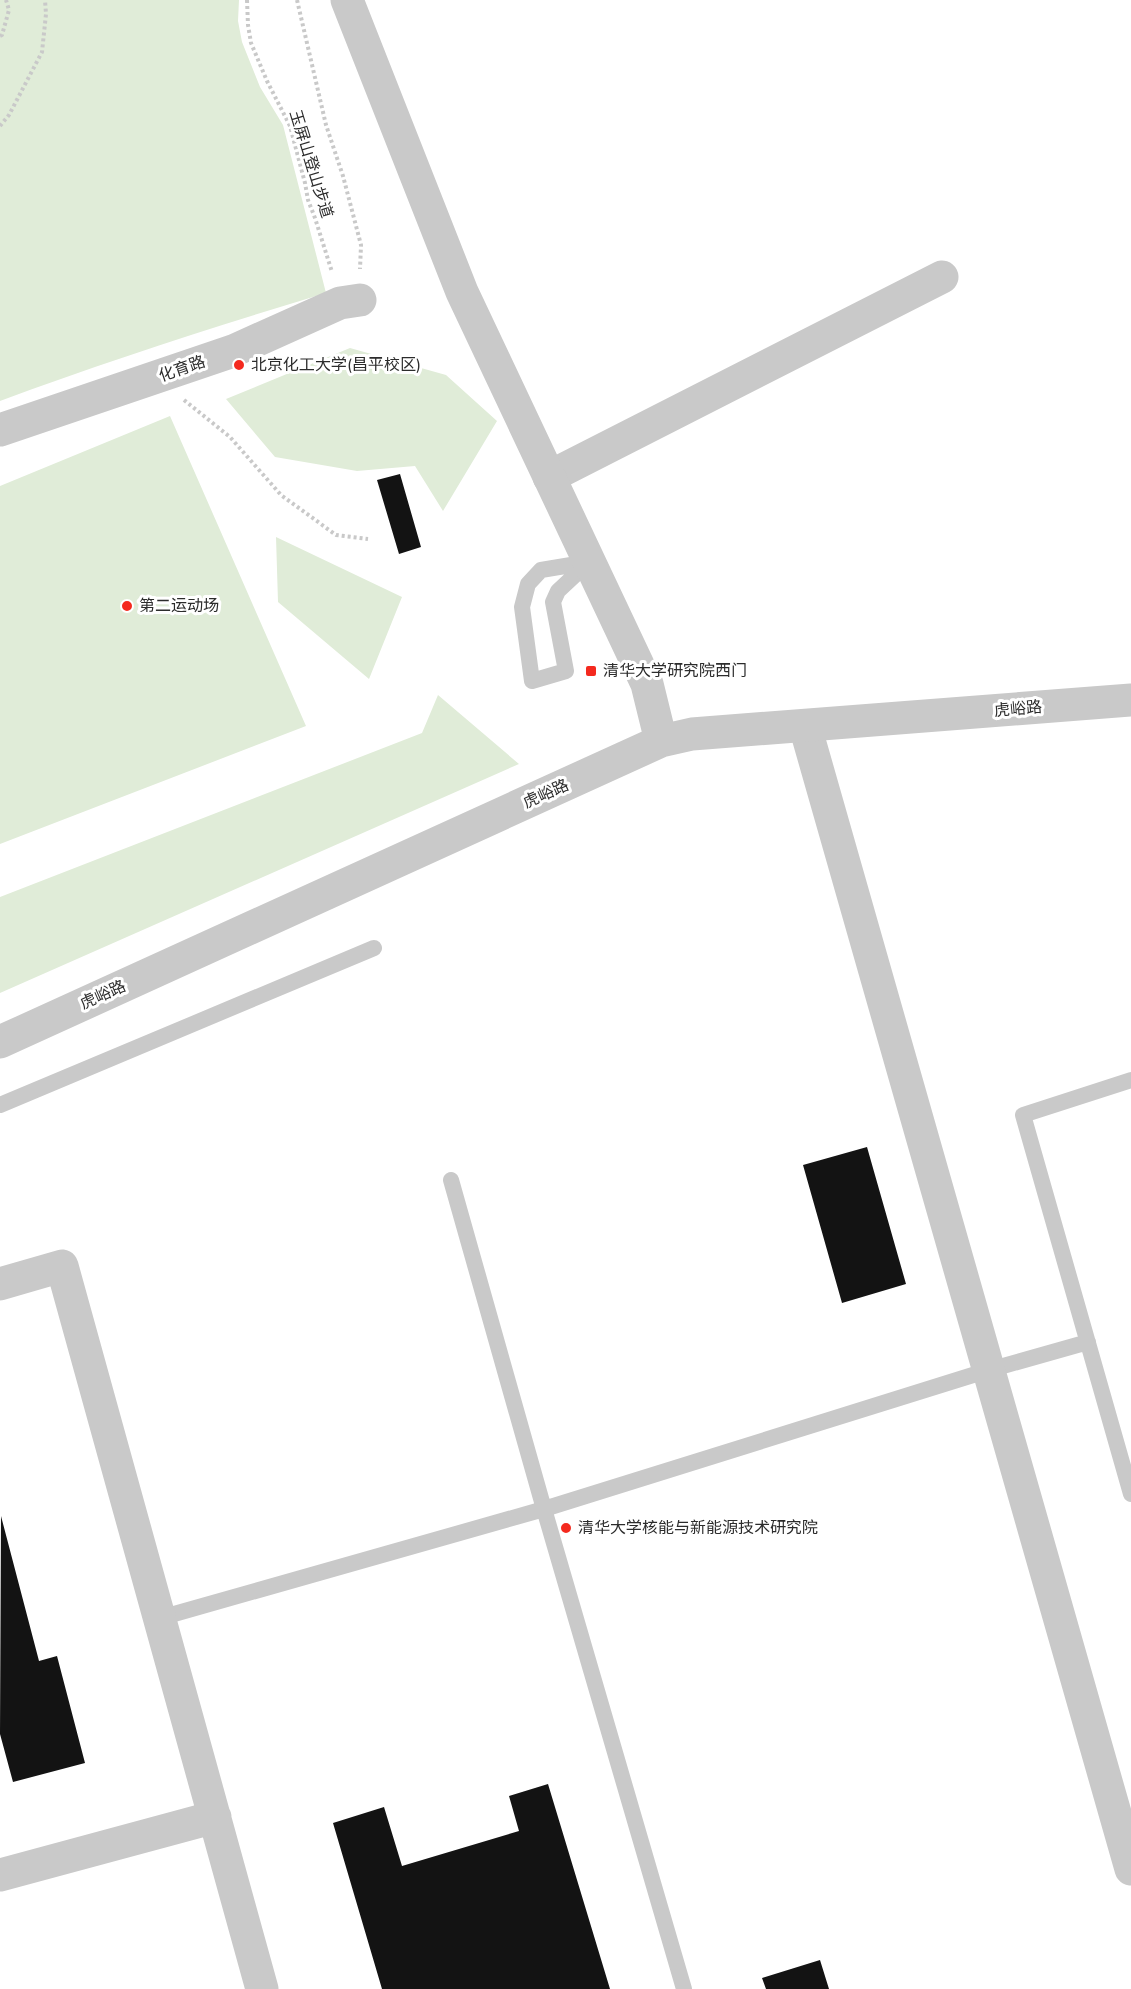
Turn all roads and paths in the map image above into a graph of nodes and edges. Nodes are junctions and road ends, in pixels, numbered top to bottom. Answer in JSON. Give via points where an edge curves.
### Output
{"nodes":[{"id":1,"x":6,"y":0,"type":"edge"},
{"id":2,"x":45,"y":0,"type":"edge"},
{"id":3,"x":247,"y":0,"type":"edge"},
{"id":4,"x":297,"y":0,"type":"edge"},
{"id":5,"x":347,"y":0,"type":"edge"},
{"id":6,"x":0,"y":36,"type":"edge"},
{"id":7,"x":0,"y":126,"type":"edge"},
{"id":8,"x":942,"y":277,"type":"dead end"},
{"id":9,"x":350,"y":301,"type":"junction"},
{"id":10,"x":155,"y":378,"type":"junction"},
{"id":11,"x":0,"y":430,"type":"edge"},
{"id":12,"x":549,"y":477,"type":"junction"},
{"id":13,"x":368,"y":539,"type":"dead end"},
{"id":14,"x":589,"y":562,"type":"junction"},
{"id":15,"x":1131,"y":700,"type":"edge"},
{"id":16,"x":806,"y":726,"type":"junction"},
{"id":17,"x":661,"y":741,"type":"junction"},
{"id":18,"x":374,"y":948,"type":"dead end"},
{"id":19,"x":0,"y":1042,"type":"edge"},
{"id":20,"x":1131,"y":1080,"type":"edge"},
{"id":21,"x":0,"y":1105,"type":"edge"},
{"id":22,"x":452,"y":1180,"type":"dead end"},
{"id":23,"x":0,"y":1284,"type":"edge"},
{"id":24,"x":1088,"y":1342,"type":"junction"},
{"id":25,"x":989,"y":1370,"type":"junction"},
{"id":26,"x":1131,"y":1494,"type":"edge"},
{"id":27,"x":544,"y":1509,"type":"junction"},
{"id":28,"x":160,"y":1618,"type":"junction"},
{"id":29,"x":215,"y":1817,"type":"junction"},
{"id":30,"x":1131,"y":1869,"type":"edge"},
{"id":31,"x":0,"y":1875,"type":"edge"},
{"id":32,"x":262,"y":1989,"type":"edge"},
{"id":33,"x":684,"y":1989,"type":"edge"}],
"edges":[{"from":1,"to":6,"type":"path","via":[[9,10]]},
{"from":2,"to":7,"type":"path","via":[[42,52]]},
{"from":3,"to":9,"type":"path","name":"玉屏山登山步道","via":[[251,43],[290,126],[308,200]]},
{"from":4,"to":9,"type":"path","via":[[326,125],[361,245]]},
{"from":5,"to":12,"type":"street","via":[[462,292]]},
{"from":8,"to":12,"type":"street"},
{"from":9,"to":10,"type":"street","name":"化育路","via":[[234,351]]},
{"from":10,"to":11,"type":"street","name":"化育路"},
{"from":10,"to":13,"type":"path","via":[[230,436],[281,495],[336,535]]},
{"from":12,"to":14,"type":"street"},
{"from":14,"to":14,"type":"lane","via":[[541,570],[528,584],[522,607],[532,681],[566,671],[553,603],[558,591]]},
{"from":14,"to":17,"type":"street","via":[[647,684]]},
{"from":15,"to":16,"type":"street","name":"虎峪路"},
{"from":16,"to":17,"type":"street","name":"虎峪路","via":[[692,734]]},
{"from":16,"to":25,"type":"street"},
{"from":17,"to":19,"type":"street","name":"虎峪路"},
{"from":18,"to":21,"type":"lane"},
{"from":20,"to":24,"type":"lane","via":[[1023,1115]]},
{"from":22,"to":27,"type":"lane"},
{"from":23,"to":28,"type":"street","via":[[62,1266]]},
{"from":24,"to":25,"type":"lane"},
{"from":24,"to":26,"type":"lane"},
{"from":25,"to":27,"type":"lane"},
{"from":25,"to":30,"type":"street"},
{"from":27,"to":28,"type":"lane"},
{"from":27,"to":33,"type":"lane"},
{"from":28,"to":29,"type":"street"},
{"from":29,"to":31,"type":"street"},
{"from":29,"to":32,"type":"street"}]}
